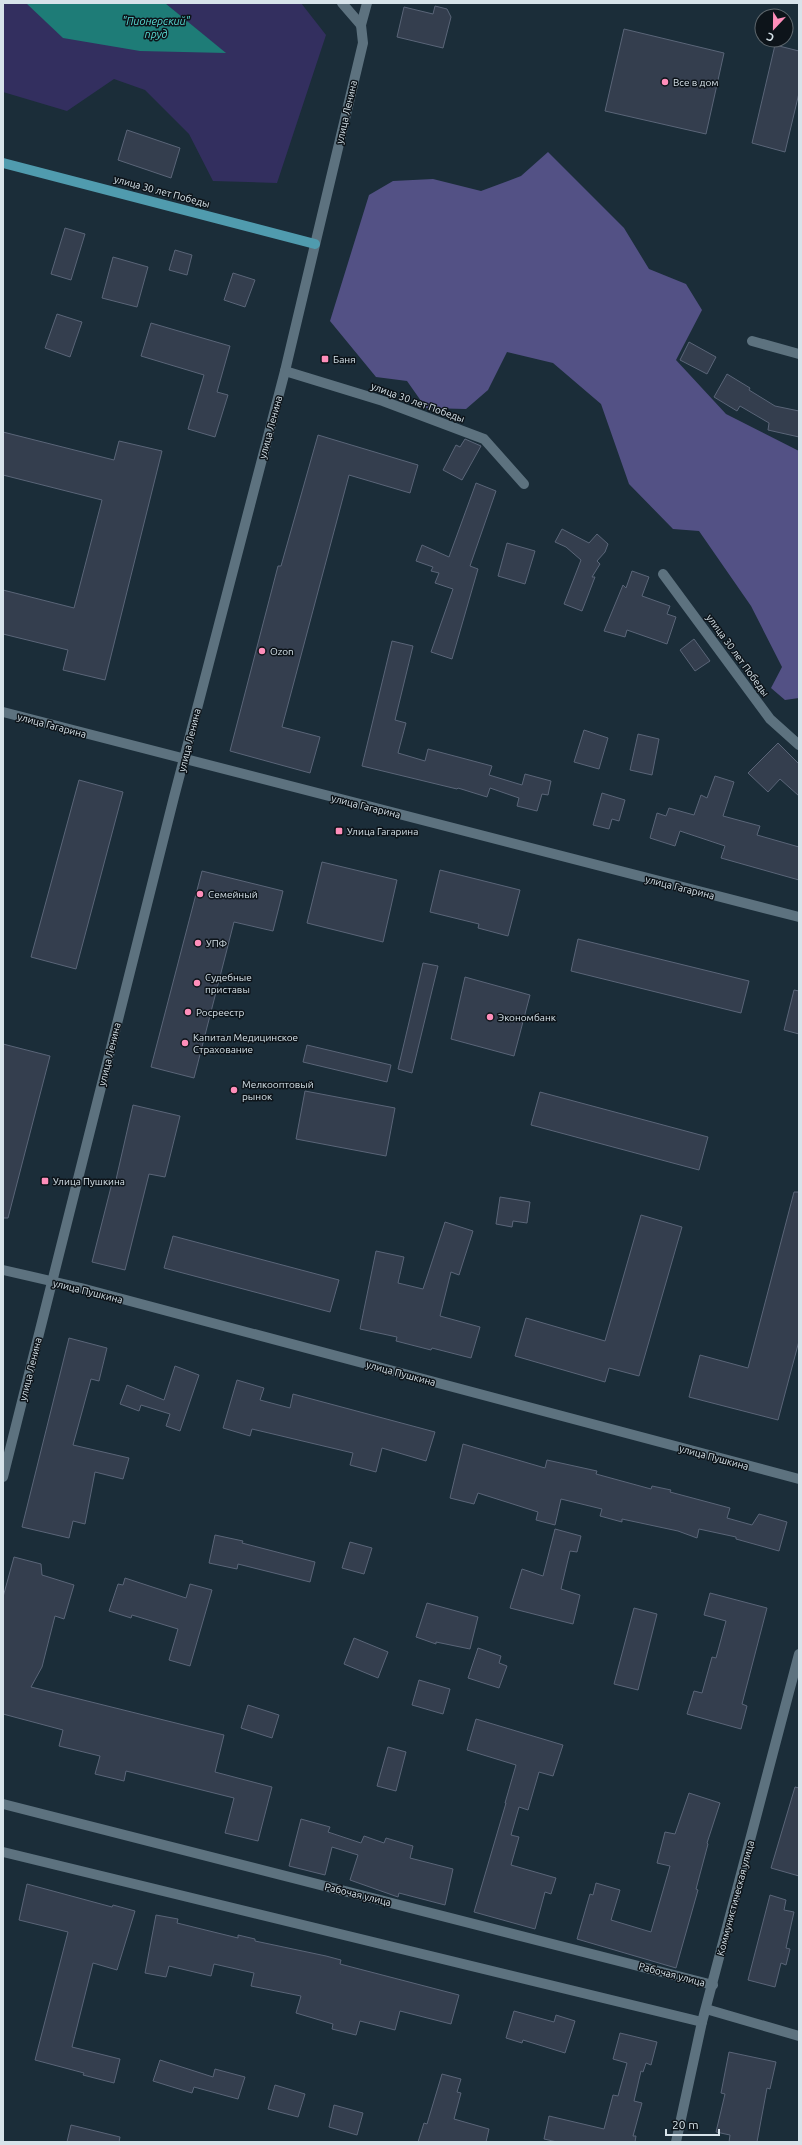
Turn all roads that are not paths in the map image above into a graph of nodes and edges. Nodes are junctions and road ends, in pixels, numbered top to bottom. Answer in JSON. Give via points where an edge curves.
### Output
{"nodes":[{"id":1,"x":342,"y":3,"type":"edge"},
{"id":2,"x":367,"y":3,"type":"edge"},
{"id":3,"x":361,"y":25,"type":"junction"},
{"id":4,"x":3,"y":162,"type":"edge"},
{"id":5,"x":314,"y":244,"type":"junction"},
{"id":6,"x":752,"y":341,"type":"dead end"},
{"id":7,"x":799,"y":354,"type":"edge"},
{"id":8,"x":285,"y":371,"type":"junction"},
{"id":9,"x":524,"y":484,"type":"dead end"},
{"id":10,"x":663,"y":574,"type":"dead end"},
{"id":11,"x":3,"y":712,"type":"edge"},
{"id":12,"x":799,"y":745,"type":"edge"},
{"id":13,"x":184,"y":760,"type":"junction"},
{"id":14,"x":799,"y":917,"type":"edge"},
{"id":15,"x":3,"y":1270,"type":"edge"},
{"id":16,"x":51,"y":1281,"type":"junction"},
{"id":17,"x":3,"y":1477,"type":"edge"},
{"id":18,"x":799,"y":1479,"type":"edge"},
{"id":19,"x":799,"y":1654,"type":"edge"},
{"id":20,"x":3,"y":1804,"type":"edge"},
{"id":21,"x":3,"y":1852,"type":"edge"},
{"id":22,"x":713,"y":1985,"type":"junction"},
{"id":23,"x":706,"y":2009,"type":"junction"},
{"id":24,"x":702,"y":2022,"type":"junction"},
{"id":25,"x":799,"y":2036,"type":"edge"},
{"id":26,"x":676,"y":2142,"type":"edge"}],
"edges":[{"from":1,"to":3,"type":"street"},
{"from":2,"to":3,"type":"street","name":"улица Ленина"},
{"from":3,"to":5,"type":"street","name":"улица Ленина","via":[[363,43]]},
{"from":4,"to":5,"type":"main road","name":"улица 30 лет Победы"},
{"from":5,"to":8,"type":"street","name":"улица Ленина"},
{"from":6,"to":7,"type":"street"},
{"from":8,"to":9,"type":"street","name":"улица 30 лет Победы","via":[[383,400],[484,439]]},
{"from":8,"to":13,"type":"street","name":"улица Ленина"},
{"from":10,"to":12,"type":"street","name":"улица 30 лет Победы","via":[[770,719]]},
{"from":11,"to":13,"type":"street","name":"улица Гагарина"},
{"from":13,"to":14,"type":"street","name":"улица Гагарина"},
{"from":13,"to":16,"type":"street","name":"улица Ленина"},
{"from":15,"to":16,"type":"street","name":"улица Пушкина"},
{"from":16,"to":17,"type":"street","name":"улица Ленина"},
{"from":16,"to":18,"type":"street","name":"улица Пушкина"},
{"from":19,"to":22,"type":"street","name":"Коммунистическая улица"},
{"from":20,"to":22,"type":"street","name":"Рабочая улица"},
{"from":21,"to":24,"type":"street"},
{"from":22,"to":23,"type":"street","name":"Коммунистическая улица"},
{"from":23,"to":24,"type":"street","name":"Коммунистическая улица"},
{"from":23,"to":25,"type":"street"},
{"from":24,"to":26,"type":"street","name":"Коммунистическая улица"}]}
